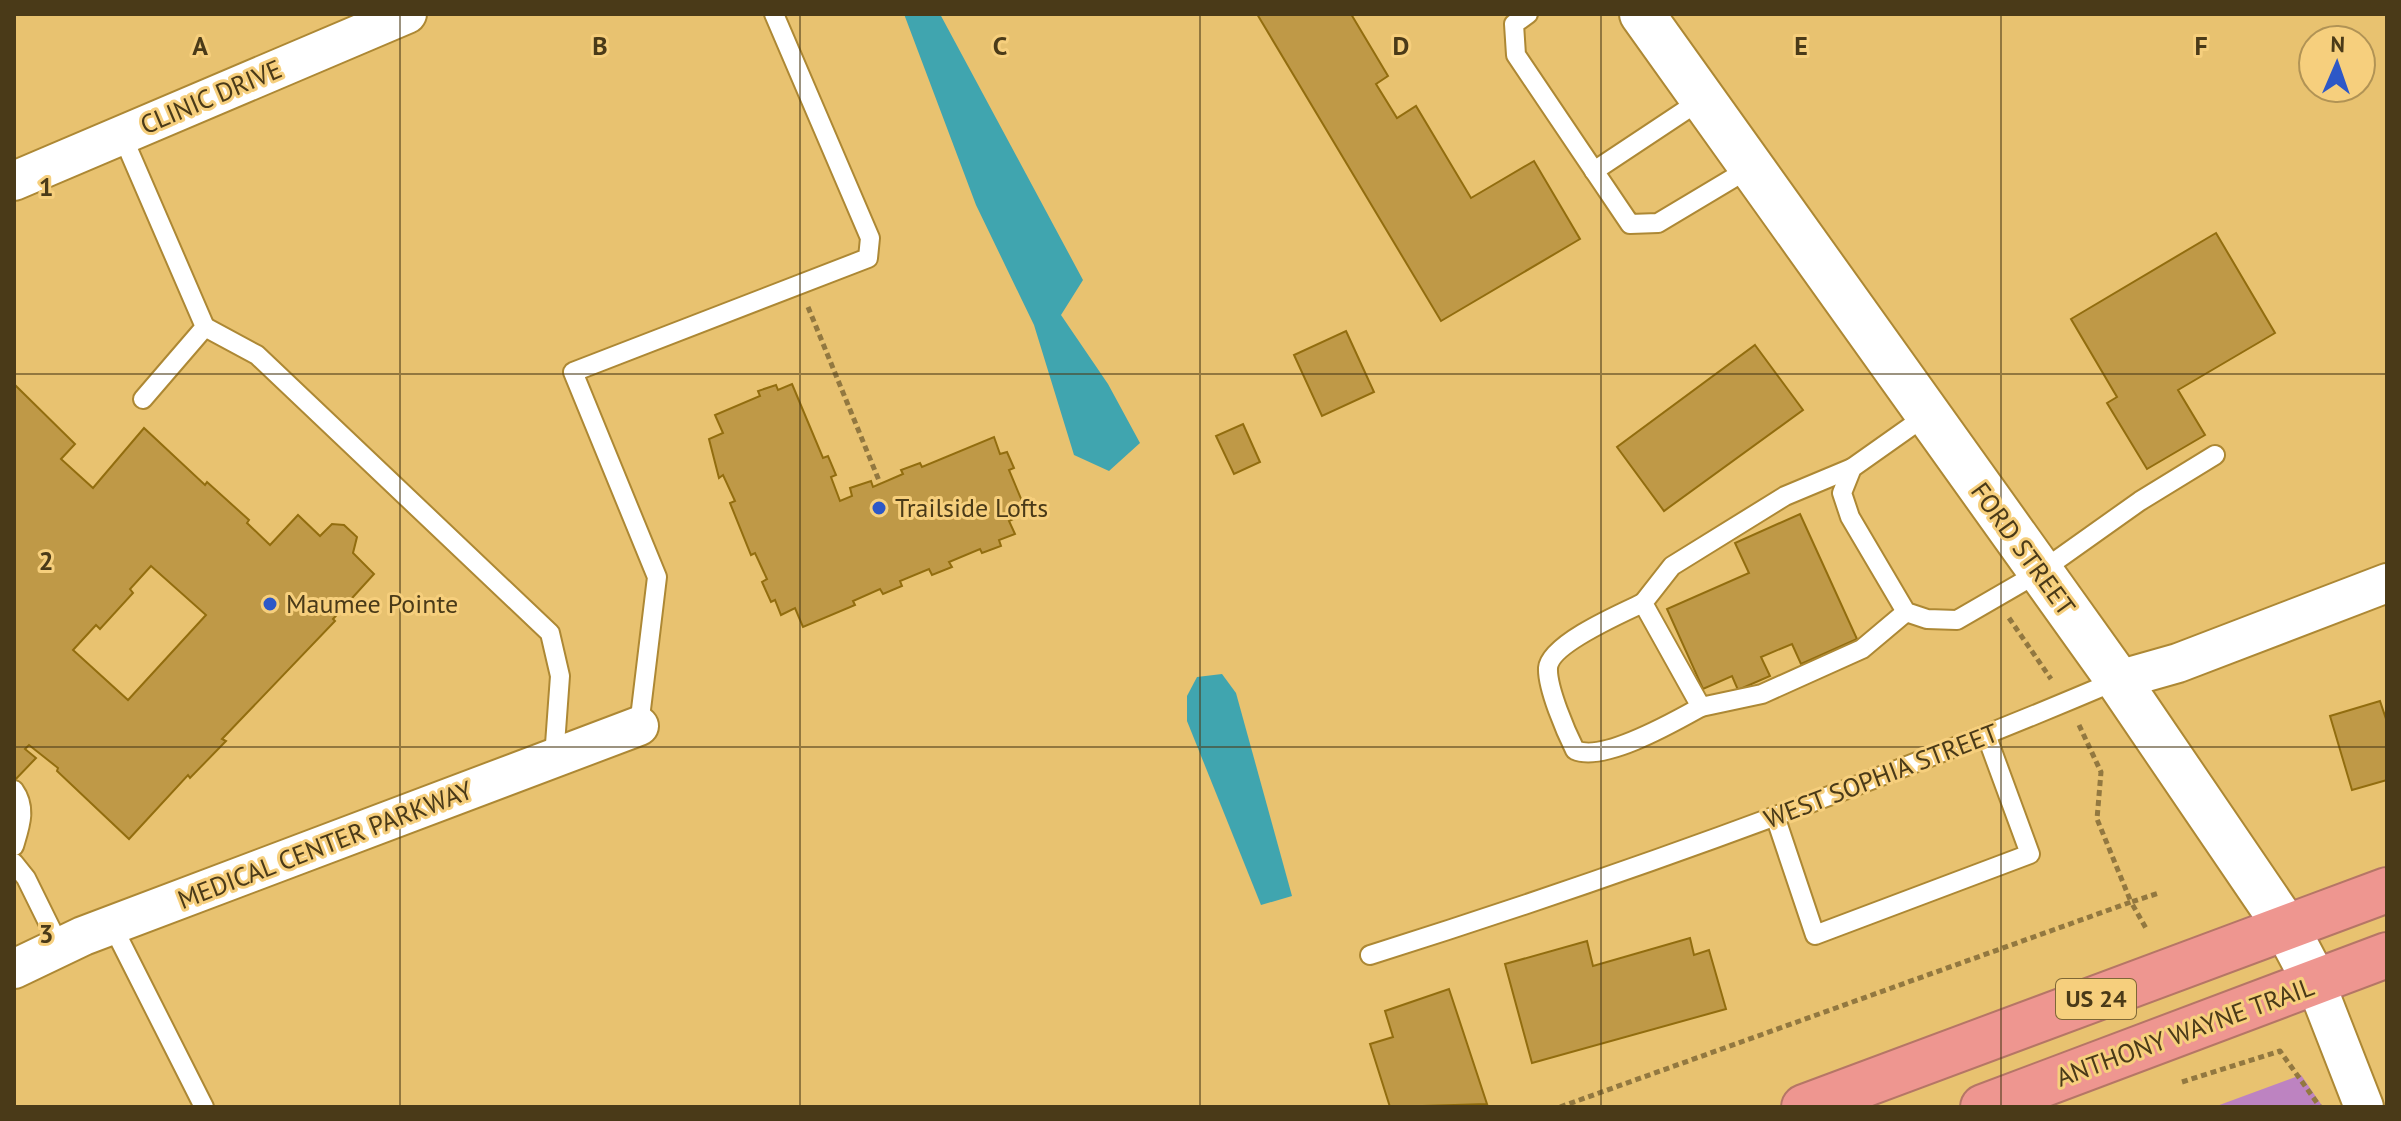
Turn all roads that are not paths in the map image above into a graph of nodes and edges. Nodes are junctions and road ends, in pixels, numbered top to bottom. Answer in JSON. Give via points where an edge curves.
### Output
{"nodes":[{"id":1,"x":407,"y":14,"type":"edge"},
{"id":2,"x":774,"y":14,"type":"edge"},
{"id":3,"x":1528,"y":14,"type":"edge"},
{"id":4,"x":1642,"y":14,"type":"edge"},
{"id":5,"x":1701,"y":100,"type":"junction"},
{"id":6,"x":122,"y":135,"type":"junction"},
{"id":7,"x":1750,"y":168,"type":"junction"},
{"id":8,"x":1594,"y":171,"type":"junction"},
{"id":9,"x":14,"y":181,"type":"edge"},
{"id":10,"x":205,"y":327,"type":"junction"},
{"id":11,"x":143,"y":399,"type":"dead end"},
{"id":12,"x":1927,"y":415,"type":"junction"},
{"id":13,"x":2215,"y":455,"type":"dead end"},
{"id":14,"x":1852,"y":468,"type":"junction"},
{"id":15,"x":2040,"y":572,"type":"junction"},
{"id":16,"x":2387,"y":583,"type":"edge"},
{"id":17,"x":1643,"y":603,"type":"junction"},
{"id":18,"x":1906,"y":612,"type":"junction"},
{"id":19,"x":2118,"y":680,"type":"junction"},
{"id":20,"x":1701,"y":707,"type":"junction"},
{"id":21,"x":639,"y":726,"type":"joint"},
{"id":22,"x":1987,"y":737,"type":"junction"},
{"id":23,"x":554,"y":758,"type":"junction"},
{"id":24,"x":14,"y":790,"type":"edge"},
{"id":25,"x":1775,"y":816,"type":"junction"},
{"id":26,"x":14,"y":846,"type":"edge"},
{"id":27,"x":14,"y":863,"type":"edge"},
{"id":28,"x":2387,"y":890,"type":"edge"},
{"id":29,"x":112,"y":925,"type":"junction"},
{"id":30,"x":2286,"y":927,"type":"junction"},
{"id":31,"x":60,"y":947,"type":"junction"},
{"id":32,"x":1370,"y":955,"type":"dead end"},
{"id":33,"x":2387,"y":955,"type":"edge"},
{"id":34,"x":14,"y":969,"type":"edge"},
{"id":35,"x":2316,"y":984,"type":"junction"},
{"id":36,"x":204,"y":1107,"type":"edge"},
{"id":37,"x":1804,"y":1107,"type":"edge"},
{"id":38,"x":1983,"y":1107,"type":"edge"},
{"id":39,"x":2364,"y":1107,"type":"edge"}],
"edges":[{"from":1,"to":6,"type":"street","name":"CLINIC DRIVE"},
{"from":2,"to":21,"type":"lane","via":[[870,238],[868,258],[573,372],[657,577]]},
{"from":3,"to":8,"type":"lane","via":[[1514,24],[1516,55]]},
{"from":4,"to":5,"type":"main road","name":"FORD STREET"},
{"from":5,"to":7,"type":"main road","name":"FORD STREET"},
{"from":5,"to":8,"type":"lane"},
{"from":6,"to":9,"type":"street","name":"CLINIC DRIVE"},
{"from":6,"to":10,"type":"lane"},
{"from":7,"to":8,"type":"lane","via":[[1658,223],[1630,224]]},
{"from":7,"to":12,"type":"main road","name":"FORD STREET"},
{"from":10,"to":11,"type":"lane"},
{"from":10,"to":23,"type":"lane","via":[[257,355],[550,633],[560,676]]},
{"from":12,"to":14,"type":"lane"},
{"from":12,"to":15,"type":"main road","name":"FORD STREET"},
{"from":13,"to":15,"type":"lane"},
{"from":14,"to":17,"type":"lane","via":[[1785,496],[1672,566]]},
{"from":14,"to":18,"type":"lane","via":[[1842,493],[1850,517]]},
{"from":15,"to":18,"type":"lane","via":[[1957,620]]},
{"from":15,"to":19,"type":"main road","name":"FORD STREET"},
{"from":16,"to":19,"type":"street","name":"WEST SOPHIA STREET","via":[[2178,663]]},
{"from":17,"to":20,"type":"lane"},
{"from":17,"to":20,"type":"lane","via":[[1555,654],[1548,668],[1575,750],[1599,753]]},
{"from":18,"to":20,"type":"lane","via":[[1862,649],[1762,694]]},
{"from":19,"to":22,"type":"lane","name":"WEST SOPHIA STREET"},
{"from":19,"to":30,"type":"main road","name":"FORD STREET"},
{"from":21,"to":23,"type":"street","name":"MEDICAL CENTER PARKWAY"},
{"from":22,"to":25,"type":"lane","name":"WEST SOPHIA STREET"},
{"from":22,"to":25,"type":"lane","via":[[2030,854],[1815,935]]},
{"from":23,"to":29,"type":"street","name":"MEDICAL CENTER PARKWAY"},
{"from":24,"to":26,"type":"lane","via":[[22,819]]},
{"from":25,"to":32,"type":"lane","name":"WEST SOPHIA STREET","via":[[1537,902]]},
{"from":27,"to":31,"type":"lane"},
{"from":28,"to":30,"type":"highway","number":"US 24"},
{"from":29,"to":31,"type":"street","name":"MEDICAL CENTER PARKWAY"},
{"from":29,"to":36,"type":"lane"},
{"from":30,"to":35,"type":"main road","name":"FORD STREET"},
{"from":30,"to":37,"type":"highway","number":"US 24"},
{"from":31,"to":34,"type":"street","name":"MEDICAL CENTER PARKWAY"},
{"from":33,"to":35,"type":"highway","name":"ANTHONY WAYNE TRAIL","number":"US 24"},
{"from":35,"to":38,"type":"highway","name":"ANTHONY WAYNE TRAIL","number":"US 24"},
{"from":35,"to":39,"type":"street","name":"FORD STREET"}]}
